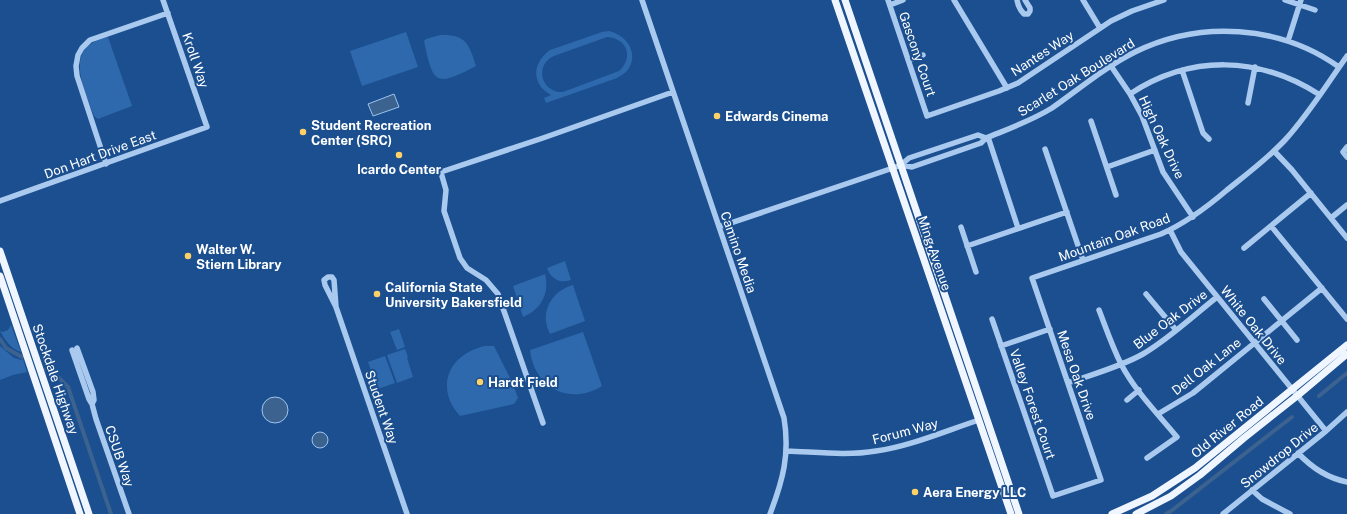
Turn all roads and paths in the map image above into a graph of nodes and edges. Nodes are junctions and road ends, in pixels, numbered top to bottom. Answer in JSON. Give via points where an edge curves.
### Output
{"nodes":[{"id":1,"x":163,"y":0,"type":"edge"},
{"id":2,"x":642,"y":0,"type":"edge"},
{"id":3,"x":835,"y":0,"type":"edge"},
{"id":4,"x":845,"y":0,"type":"edge"},
{"id":5,"x":903,"y":0,"type":"edge"},
{"id":6,"x":954,"y":0,"type":"edge"},
{"id":7,"x":1017,"y":0,"type":"edge"},
{"id":8,"x":1025,"y":0,"type":"edge"},
{"id":9,"x":1083,"y":0,"type":"edge"},
{"id":10,"x":1164,"y":0,"type":"edge"},
{"id":11,"x":1285,"y":0,"type":"edge"},
{"id":12,"x":889,"y":2,"type":"edge"},
{"id":13,"x":1301,"y":2,"type":"edge"},
{"id":14,"x":1316,"y":10,"type":"dead end"},
{"id":15,"x":168,"y":13,"type":"junction"},
{"id":16,"x":1100,"y":28,"type":"junction"},
{"id":17,"x":1288,"y":41,"type":"junction"},
{"id":18,"x":923,"y":55,"type":"dead end"},
{"id":19,"x":1347,"y":56,"type":"edge"},
{"id":20,"x":908,"y":60,"type":"junction"},
{"id":21,"x":1111,"y":66,"type":"junction"},
{"id":22,"x":1255,"y":67,"type":"junction"},
{"id":23,"x":1339,"y":67,"type":"junction"},
{"id":24,"x":1182,"y":70,"type":"junction"},
{"id":25,"x":1007,"y":88,"type":"junction"},
{"id":26,"x":673,"y":92,"type":"junction"},
{"id":27,"x":1130,"y":94,"type":"junction"},
{"id":28,"x":1320,"y":95,"type":"junction"},
{"id":29,"x":1248,"y":103,"type":"dead end"},
{"id":30,"x":927,"y":116,"type":"joint"},
{"id":31,"x":1091,"y":121,"type":"dead end"},
{"id":32,"x":207,"y":128,"type":"joint"},
{"id":33,"x":987,"y":137,"type":"junction"},
{"id":34,"x":1209,"y":139,"type":"dead end"},
{"id":35,"x":1045,"y":149,"type":"dead end"},
{"id":36,"x":1155,"y":150,"type":"junction"},
{"id":37,"x":1274,"y":151,"type":"junction"},
{"id":38,"x":106,"y":164,"type":"junction"},
{"id":39,"x":897,"y":167,"type":"junction"},
{"id":40,"x":1107,"y":167,"type":"junction"},
{"id":41,"x":1311,"y":193,"type":"junction"},
{"id":42,"x":1116,"y":195,"type":"dead end"},
{"id":43,"x":0,"y":202,"type":"edge"},
{"id":44,"x":1347,"y":205,"type":"edge"},
{"id":45,"x":1067,"y":212,"type":"junction"},
{"id":46,"x":1193,"y":217,"type":"junction"},
{"id":47,"x":1331,"y":218,"type":"junction"},
{"id":48,"x":1271,"y":226,"type":"junction"},
{"id":49,"x":719,"y":227,"type":"junction"},
{"id":50,"x":961,"y":227,"type":"dead end"},
{"id":51,"x":1018,"y":228,"type":"junction"},
{"id":52,"x":1170,"y":230,"type":"junction"},
{"id":53,"x":1347,"y":238,"type":"edge"},
{"id":54,"x":967,"y":246,"type":"junction"},
{"id":55,"x":1244,"y":248,"type":"dead end"},
{"id":56,"x":0,"y":251,"type":"edge"},
{"id":57,"x":1083,"y":260,"type":"junction"},
{"id":58,"x":976,"y":272,"type":"dead end"},
{"id":59,"x":0,"y":276,"type":"edge"},
{"id":60,"x":1032,"y":278,"type":"joint"},
{"id":61,"x":1322,"y":288,"type":"junction"},
{"id":62,"x":1146,"y":294,"type":"dead end"},
{"id":63,"x":1217,"y":297,"type":"junction"},
{"id":64,"x":1264,"y":299,"type":"dead end"},
{"id":65,"x":336,"y":307,"type":"junction"},
{"id":66,"x":1099,"y":310,"type":"dead end"},
{"id":67,"x":992,"y":319,"type":"dead end"},
{"id":68,"x":1347,"y":319,"type":"edge"},
{"id":69,"x":1281,"y":321,"type":"junction"},
{"id":70,"x":1050,"y":329,"type":"junction"},
{"id":71,"x":1176,"y":330,"type":"junction"},
{"id":72,"x":1297,"y":340,"type":"dead end"},
{"id":73,"x":1254,"y":343,"type":"junction"},
{"id":74,"x":23,"y":344,"type":"junction"},
{"id":75,"x":1347,"y":345,"type":"edge"},
{"id":76,"x":1002,"y":346,"type":"junction"},
{"id":77,"x":75,"y":349,"type":"dead end"},
{"id":78,"x":1347,"y":354,"type":"edge"},
{"id":79,"x":38,"y":362,"type":"junction"},
{"id":80,"x":1122,"y":365,"type":"junction"},
{"id":81,"x":1068,"y":383,"type":"junction"},
{"id":82,"x":1139,"y":390,"type":"junction"},
{"id":83,"x":1292,"y":390,"type":"junction"},
{"id":84,"x":1297,"y":396,"type":"junction"},
{"id":85,"x":1127,"y":400,"type":"dead end"},
{"id":86,"x":1347,"y":412,"type":"edge"},
{"id":87,"x":1158,"y":414,"type":"junction"},
{"id":88,"x":979,"y":420,"type":"junction"},
{"id":89,"x":543,"y":423,"type":"dead end"},
{"id":90,"x":1326,"y":431,"type":"junction"},
{"id":91,"x":787,"y":451,"type":"junction"},
{"id":92,"x":1298,"y":453,"type":"junction"},
{"id":93,"x":1147,"y":458,"type":"dead end"},
{"id":94,"x":1101,"y":480,"type":"joint"},
{"id":95,"x":1347,"y":482,"type":"edge"},
{"id":96,"x":1252,"y":490,"type":"junction"},
{"id":97,"x":80,"y":514,"type":"edge"},
{"id":98,"x":89,"y":514,"type":"edge"},
{"id":99,"x":129,"y":514,"type":"edge"},
{"id":100,"x":407,"y":514,"type":"edge"},
{"id":101,"x":770,"y":514,"type":"edge"},
{"id":102,"x":1011,"y":514,"type":"edge"},
{"id":103,"x":1019,"y":514,"type":"edge"},
{"id":104,"x":1112,"y":514,"type":"edge"},
{"id":105,"x":1136,"y":514,"type":"edge"},
{"id":106,"x":1223,"y":514,"type":"edge"},
{"id":107,"x":1290,"y":514,"type":"edge"}],
"edges":[{"from":1,"to":15,"type":"street","name":"Kroll Way"},
{"from":2,"to":26,"type":"street","name":"Camino Media"},
{"from":3,"to":39,"type":"main road","name":"Ming Avenue"},
{"from":4,"to":39,"type":"main road","name":"Ming Avenue"},
{"from":5,"to":12,"type":"street"},
{"from":6,"to":25,"type":"street"},
{"from":7,"to":8,"type":"street","via":[[1021,11],[1028,14],[1030,8]]},
{"from":9,"to":16,"type":"street"},
{"from":10,"to":16,"type":"street","name":"Nantes Way","via":[[1132,11]]},
{"from":11,"to":13,"type":"street"},
{"from":12,"to":20,"type":"street","name":"Gascony Court"},
{"from":13,"to":14,"type":"street"},
{"from":13,"to":17,"type":"street"},
{"from":15,"to":32,"type":"street","name":"Kroll Way"},
{"from":15,"to":38,"type":"street","via":[[96,37],[85,45],[78,55],[77,76]]},
{"from":16,"to":25,"type":"street","name":"Nantes Way","via":[[1028,77]]},
{"from":17,"to":21,"type":"street","name":"Scarlet Oak Boulevard","via":[[1247,32],[1196,33],[1146,47]]},
{"from":17,"to":23,"type":"street","name":"Scarlet Oak Boulevard"},
{"from":18,"to":20,"type":"street"},
{"from":19,"to":23,"type":"street","name":"Mountain Oak Road"},
{"from":20,"to":30,"type":"street","name":"Gascony Court"},
{"from":21,"to":27,"type":"street","name":"High Oak Drive"},
{"from":21,"to":33,"type":"street","name":"Scarlet Oak Boulevard","via":[[1039,115]]},
{"from":22,"to":24,"type":"street","via":[[1218,65]]},
{"from":22,"to":28,"type":"street","via":[[1287,77]]},
{"from":22,"to":29,"type":"street"},
{"from":23,"to":28,"type":"street","name":"Mountain Oak Road"},
{"from":24,"to":27,"type":"street","via":[[1155,80]]},
{"from":24,"to":34,"type":"street","via":[[1203,133]]},
{"from":25,"to":30,"type":"street","name":"Nantes Way"},
{"from":26,"to":49,"type":"street","name":"Camino Media"},
{"from":26,"to":89,"type":"street","via":[[551,136],[441,171],[446,190],[444,211],[460,258],[467,268],[486,280],[498,294]]},
{"from":27,"to":36,"type":"street","name":"High Oak Drive"},
{"from":28,"to":37,"type":"street","name":"Mountain Oak Road"},
{"from":31,"to":40,"type":"street"},
{"from":32,"to":38,"type":"street","name":"Don Hart Drive East"},
{"from":33,"to":39,"type":"street","name":"Scarlet Oak Boulevard","via":[[981,144],[912,167]]},
{"from":33,"to":39,"type":"street","name":"Scarlet Oak Boulevard","via":[[978,135],[909,158]]},
{"from":33,"to":51,"type":"street"},
{"from":35,"to":45,"type":"street"},
{"from":36,"to":40,"type":"street"},
{"from":36,"to":46,"type":"street","name":"High Oak Drive","via":[[1163,172]]},
{"from":37,"to":41,"type":"street"},
{"from":37,"to":46,"type":"street","name":"Mountain Oak Road"},
{"from":38,"to":43,"type":"street","name":"Don Hart Drive East"},
{"from":39,"to":49,"type":"street","name":"Scarlet Oak Boulevard"},
{"from":39,"to":88,"type":"main road","name":"Ming Avenue"},
{"from":39,"to":103,"type":"main road","name":"Ming Avenue"},
{"from":40,"to":42,"type":"street"},
{"from":41,"to":47,"type":"street"},
{"from":41,"to":48,"type":"street"},
{"from":44,"to":47,"type":"street"},
{"from":45,"to":51,"type":"street"},
{"from":45,"to":57,"type":"street"},
{"from":46,"to":52,"type":"street","name":"Mountain Oak Road"},
{"from":47,"to":53,"type":"street"},
{"from":48,"to":55,"type":"street"},
{"from":48,"to":61,"type":"street"},
{"from":49,"to":91,"type":"street","name":"Camino Media","via":[[781,409],[786,429]]},
{"from":50,"to":54,"type":"street"},
{"from":51,"to":54,"type":"street"},
{"from":52,"to":57,"type":"street","name":"Mountain Oak Road"},
{"from":52,"to":63,"type":"street","name":"White Oak Drive","via":[[1181,252]]},
{"from":54,"to":58,"type":"street"},
{"from":56,"to":79,"type":"main road","name":"Stockdale Highway"},
{"from":57,"to":60,"type":"street","name":"Mountain Oak Road"},
{"from":59,"to":74,"type":"main road","name":"Stockdale Highway"},
{"from":60,"to":70,"type":"street","name":"Mesa Oak Drive"},
{"from":61,"to":68,"type":"street"},
{"from":61,"to":69,"type":"street","name":"Dell Oak Lane"},
{"from":62,"to":71,"type":"street"},
{"from":63,"to":71,"type":"street","name":"Blue Oak Drive"},
{"from":63,"to":73,"type":"street","name":"White Oak Drive"},
{"from":64,"to":69,"type":"street"},
{"from":65,"to":65,"type":"street","name":"Student Way","via":[[334,280],[328,277],[324,282]]},
{"from":65,"to":100,"type":"street","name":"Student Way"},
{"from":66,"to":80,"type":"street"},
{"from":67,"to":76,"type":"street","name":"Valley Forest Court"},
{"from":69,"to":72,"type":"street"},
{"from":69,"to":73,"type":"street","name":"Dell Oak Lane"},
{"from":70,"to":76,"type":"street"},
{"from":70,"to":81,"type":"street","name":"Mesa Oak Drive"},
{"from":71,"to":80,"type":"street","name":"Blue Oak Drive","via":[[1153,348]]},
{"from":73,"to":83,"type":"street","name":"White Oak Drive"},
{"from":73,"to":87,"type":"street","name":"Dell Oak Lane","via":[[1193,392]]},
{"from":74,"to":79,"type":"main road","via":[[32,358]]},
{"from":74,"to":97,"type":"main road","name":"Stockdale Highway"},
{"from":75,"to":83,"type":"main road","name":"Old River Road"},
{"from":76,"to":94,"type":"street","name":"Valley Forest Court","via":[[1053,496]]},
{"from":77,"to":99,"type":"street","name":"CSUB Way","via":[[93,392],[92,404],[96,419]]},
{"from":78,"to":84,"type":"main road","name":"Old River Road"},
{"from":79,"to":98,"type":"main road","name":"Stockdale Highway"},
{"from":80,"to":81,"type":"street","name":"Blue Oak Drive"},
{"from":80,"to":82,"type":"street"},
{"from":81,"to":94,"type":"street","name":"Mesa Oak Drive"},
{"from":82,"to":85,"type":"street"},
{"from":82,"to":87,"type":"street"},
{"from":83,"to":84,"type":"street","name":"White Oak Drive"},
{"from":83,"to":104,"type":"main road","name":"Old River Road","via":[[1181,478],[1152,496]]},
{"from":84,"to":90,"type":"street","name":"White Oak Drive"},
{"from":84,"to":105,"type":"main road","name":"Old River Road","via":[[1200,476],[1171,496]]},
{"from":86,"to":90,"type":"street","name":"Snowdrop Drive"},
{"from":87,"to":93,"type":"street","via":[[1177,437]]},
{"from":88,"to":91,"type":"street","name":"Forum Way","via":[[881,450],[850,453]]},
{"from":88,"to":102,"type":"main road","name":"Ming Avenue"},
{"from":90,"to":92,"type":"street","name":"Snowdrop Drive"},
{"from":91,"to":101,"type":"street","name":"Camino Media","via":[[782,482]]},
{"from":92,"to":95,"type":"street","via":[[1324,474]]},
{"from":92,"to":96,"type":"street","name":"Snowdrop Drive"},
{"from":96,"to":106,"type":"street","name":"Snowdrop Drive"},
{"from":96,"to":107,"type":"street","via":[[1262,499]]}]}
